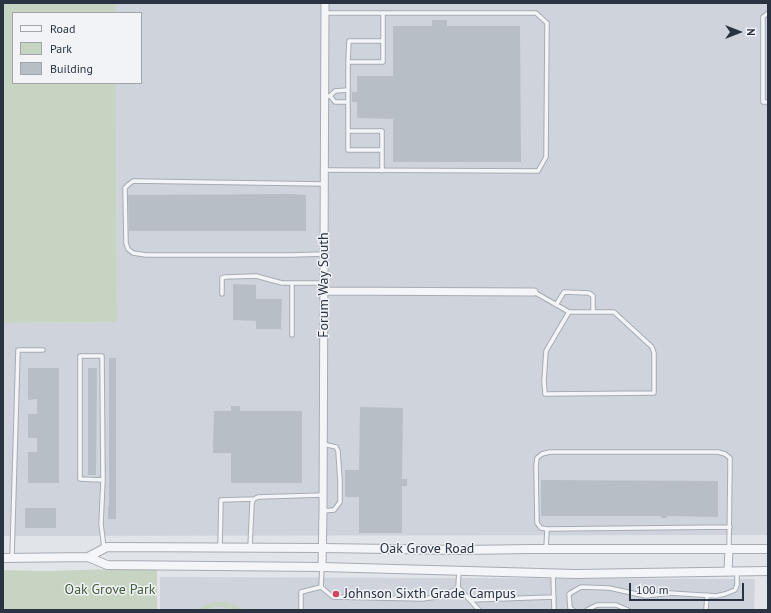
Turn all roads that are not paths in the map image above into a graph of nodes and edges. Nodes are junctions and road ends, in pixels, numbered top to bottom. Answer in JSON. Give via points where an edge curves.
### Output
{"nodes":[{"id":1,"x":325,"y":3,"type":"edge"},
{"id":2,"x":325,"y":13,"type":"junction"},
{"id":3,"x":383,"y":13,"type":"junction"},
{"id":4,"x":768,"y":13,"type":"edge"},
{"id":5,"x":383,"y":41,"type":"junction"},
{"id":6,"x":348,"y":62,"type":"junction"},
{"id":7,"x":348,"y":90,"type":"junction"},
{"id":8,"x":328,"y":96,"type":"junction"},
{"id":9,"x":348,"y":102,"type":"junction"},
{"id":10,"x":768,"y":102,"type":"edge"},
{"id":11,"x":348,"y":131,"type":"junction"},
{"id":12,"x":382,"y":150,"type":"junction"},
{"id":13,"x":324,"y":170,"type":"junction"},
{"id":14,"x":382,"y":170,"type":"junction"},
{"id":15,"x":324,"y":184,"type":"junction"},
{"id":16,"x":324,"y":254,"type":"junction"},
{"id":17,"x":324,"y":282,"type":"junction"},
{"id":18,"x":292,"y":283,"type":"junction"},
{"id":19,"x":324,"y":291,"type":"junction"},
{"id":20,"x":534,"y":292,"type":"joint"},
{"id":21,"x":222,"y":294,"type":"dead end"},
{"id":22,"x":556,"y":305,"type":"junction"},
{"id":23,"x":569,"y":312,"type":"junction"},
{"id":24,"x":593,"y":312,"type":"junction"},
{"id":25,"x":292,"y":335,"type":"dead end"},
{"id":26,"x":43,"y":350,"type":"dead end"},
{"id":27,"x":323,"y":444,"type":"junction"},
{"id":28,"x":103,"y":480,"type":"junction"},
{"id":29,"x":323,"y":495,"type":"junction"},
{"id":30,"x":254,"y":499,"type":"junction"},
{"id":31,"x":323,"y":511,"type":"junction"},
{"id":32,"x":730,"y":527,"type":"junction"},
{"id":33,"x":547,"y":529,"type":"junction"},
{"id":34,"x":220,"y":548,"type":"junction"},
{"id":35,"x":250,"y":548,"type":"junction"},
{"id":36,"x":322,"y":548,"type":"junction"},
{"id":37,"x":104,"y":549,"type":"junction"},
{"id":38,"x":546,"y":549,"type":"junction"},
{"id":39,"x":729,"y":549,"type":"junction"},
{"id":40,"x":768,"y":549,"type":"edge"},
{"id":41,"x":88,"y":557,"type":"junction"},
{"id":42,"x":3,"y":558,"type":"edge"},
{"id":43,"x":12,"y":558,"type":"junction"},
{"id":44,"x":322,"y":567,"type":"junction"},
{"id":45,"x":459,"y":571,"type":"junction"},
{"id":46,"x":728,"y":571,"type":"junction"},
{"id":47,"x":737,"y":571,"type":"junction"},
{"id":48,"x":768,"y":571,"type":"edge"},
{"id":49,"x":553,"y":574,"type":"junction"},
{"id":50,"x":321,"y":587,"type":"junction"},
{"id":51,"x":458,"y":587,"type":"junction"},
{"id":52,"x":707,"y":595,"type":"junction"},
{"id":53,"x":554,"y":597,"type":"junction"},
{"id":54,"x":470,"y":600,"type":"junction"},
{"id":55,"x":301,"y":610,"type":"edge"},
{"id":56,"x":479,"y":610,"type":"edge"},
{"id":57,"x":554,"y":610,"type":"edge"},
{"id":58,"x":573,"y":610,"type":"edge"},
{"id":59,"x":587,"y":610,"type":"edge"},
{"id":60,"x":628,"y":610,"type":"edge"},
{"id":61,"x":706,"y":610,"type":"edge"}],
"edges":[{"from":1,"to":2,"type":"street","name":"Forum Way South"},
{"from":2,"to":3,"type":"lane"},
{"from":2,"to":8,"type":"street","name":"Forum Way South"},
{"from":3,"to":5,"type":"lane"},
{"from":3,"to":14,"type":"lane","via":[[536,13],[547,23],[547,39],[546,157],[538,171]]},
{"from":4,"to":10,"type":"lane","via":[[763,17],[763,102]]},
{"from":5,"to":6,"type":"lane","via":[[348,41]]},
{"from":5,"to":6,"type":"lane","via":[[384,62]]},
{"from":6,"to":7,"type":"lane"},
{"from":7,"to":8,"type":"lane","via":[[335,91]]},
{"from":7,"to":9,"type":"lane"},
{"from":8,"to":9,"type":"lane","via":[[335,102]]},
{"from":8,"to":13,"type":"street","name":"Forum Way South"},
{"from":9,"to":11,"type":"lane"},
{"from":11,"to":12,"type":"lane","via":[[348,150]]},
{"from":11,"to":12,"type":"lane","via":[[382,131]]},
{"from":12,"to":14,"type":"lane"},
{"from":13,"to":14,"type":"lane"},
{"from":13,"to":15,"type":"street","name":"Forum Way South"},
{"from":15,"to":16,"type":"street","name":"Forum Way South"},
{"from":15,"to":16,"type":"lane","via":[[133,181],[125,188],[126,243],[133,253]]},
{"from":16,"to":17,"type":"street","name":"Forum Way South"},
{"from":17,"to":18,"type":"lane"},
{"from":17,"to":19,"type":"street","name":"Forum Way South"},
{"from":18,"to":21,"type":"lane","via":[[256,276],[225,277],[222,278]]},
{"from":18,"to":25,"type":"lane"},
{"from":19,"to":20,"type":"street"},
{"from":19,"to":27,"type":"street","name":"Forum Way South"},
{"from":20,"to":22,"type":"lane"},
{"from":22,"to":23,"type":"lane"},
{"from":22,"to":24,"type":"lane","via":[[564,292],[589,293],[593,296]]},
{"from":23,"to":24,"type":"lane"},
{"from":23,"to":24,"type":"lane","via":[[546,351],[545,394],[654,393],[652,347],[614,312]]},
{"from":26,"to":43,"type":"lane","via":[[18,350]]},
{"from":27,"to":29,"type":"street","name":"Forum Way South"},
{"from":27,"to":31,"type":"lane","via":[[336,447],[338,451],[340,481],[340,502],[334,510]]},
{"from":28,"to":28,"type":"lane","via":[[102,356],[80,356],[80,479]]},
{"from":28,"to":37,"type":"lane","via":[[101,524]]},
{"from":29,"to":30,"type":"lane"},
{"from":29,"to":31,"type":"street","name":"Forum Way South"},
{"from":30,"to":34,"type":"lane","via":[[221,500]]},
{"from":30,"to":35,"type":"lane"},
{"from":31,"to":36,"type":"street","name":"Forum Way South"},
{"from":32,"to":33,"type":"lane"},
{"from":32,"to":33,"type":"lane","via":[[730,458],[725,454],[550,452],[537,458],[536,466],[537,523],[541,528]]},
{"from":32,"to":39,"type":"lane"},
{"from":33,"to":38,"type":"lane"},
{"from":34,"to":35,"type":"street","name":"Oak Grove Road"},
{"from":34,"to":37,"type":"street","name":"Oak Grove Road"},
{"from":35,"to":36,"type":"street","name":"Oak Grove Road"},
{"from":36,"to":38,"type":"street","name":"Oak Grove Road"},
{"from":36,"to":44,"type":"street","name":"Forum Way South"},
{"from":37,"to":41,"type":"street","name":"Oak Grove Road"},
{"from":38,"to":39,"type":"street","name":"Oak Grove Road"},
{"from":39,"to":40,"type":"street","name":"Oak Grove Road"},
{"from":39,"to":46,"type":"street"},
{"from":41,"to":43,"type":"street","name":"Oak Grove Road"},
{"from":41,"to":44,"type":"street","name":"Oak Grove Road","via":[[107,565]]},
{"from":42,"to":43,"type":"street","name":"Oak Grove Road"},
{"from":44,"to":45,"type":"street","name":"Oak Grove Road"},
{"from":44,"to":50,"type":"lane"},
{"from":45,"to":49,"type":"street","name":"Oak Grove Road"},
{"from":45,"to":51,"type":"lane"},
{"from":46,"to":47,"type":"street","name":"Oak Grove Road"},
{"from":46,"to":49,"type":"street","name":"Oak Grove Road"},
{"from":47,"to":48,"type":"street","name":"Oak Grove Road"},
{"from":47,"to":52,"type":"lane","via":[[738,585],[734,590],[716,596]]},
{"from":49,"to":53,"type":"lane"},
{"from":50,"to":51,"type":"lane","via":[[333,597],[422,599],[437,597]]},
{"from":50,"to":55,"type":"lane","via":[[301,592]]},
{"from":51,"to":54,"type":"lane"},
{"from":52,"to":58,"type":"lane","via":[[670,593],[646,596],[609,588],[581,587],[569,594],[570,608]]},
{"from":52,"to":61,"type":"lane"},
{"from":53,"to":54,"type":"lane"},
{"from":53,"to":57,"type":"lane"},
{"from":54,"to":56,"type":"lane"},
{"from":59,"to":60,"type":"lane","via":[[597,605],[616,605]]}]}
